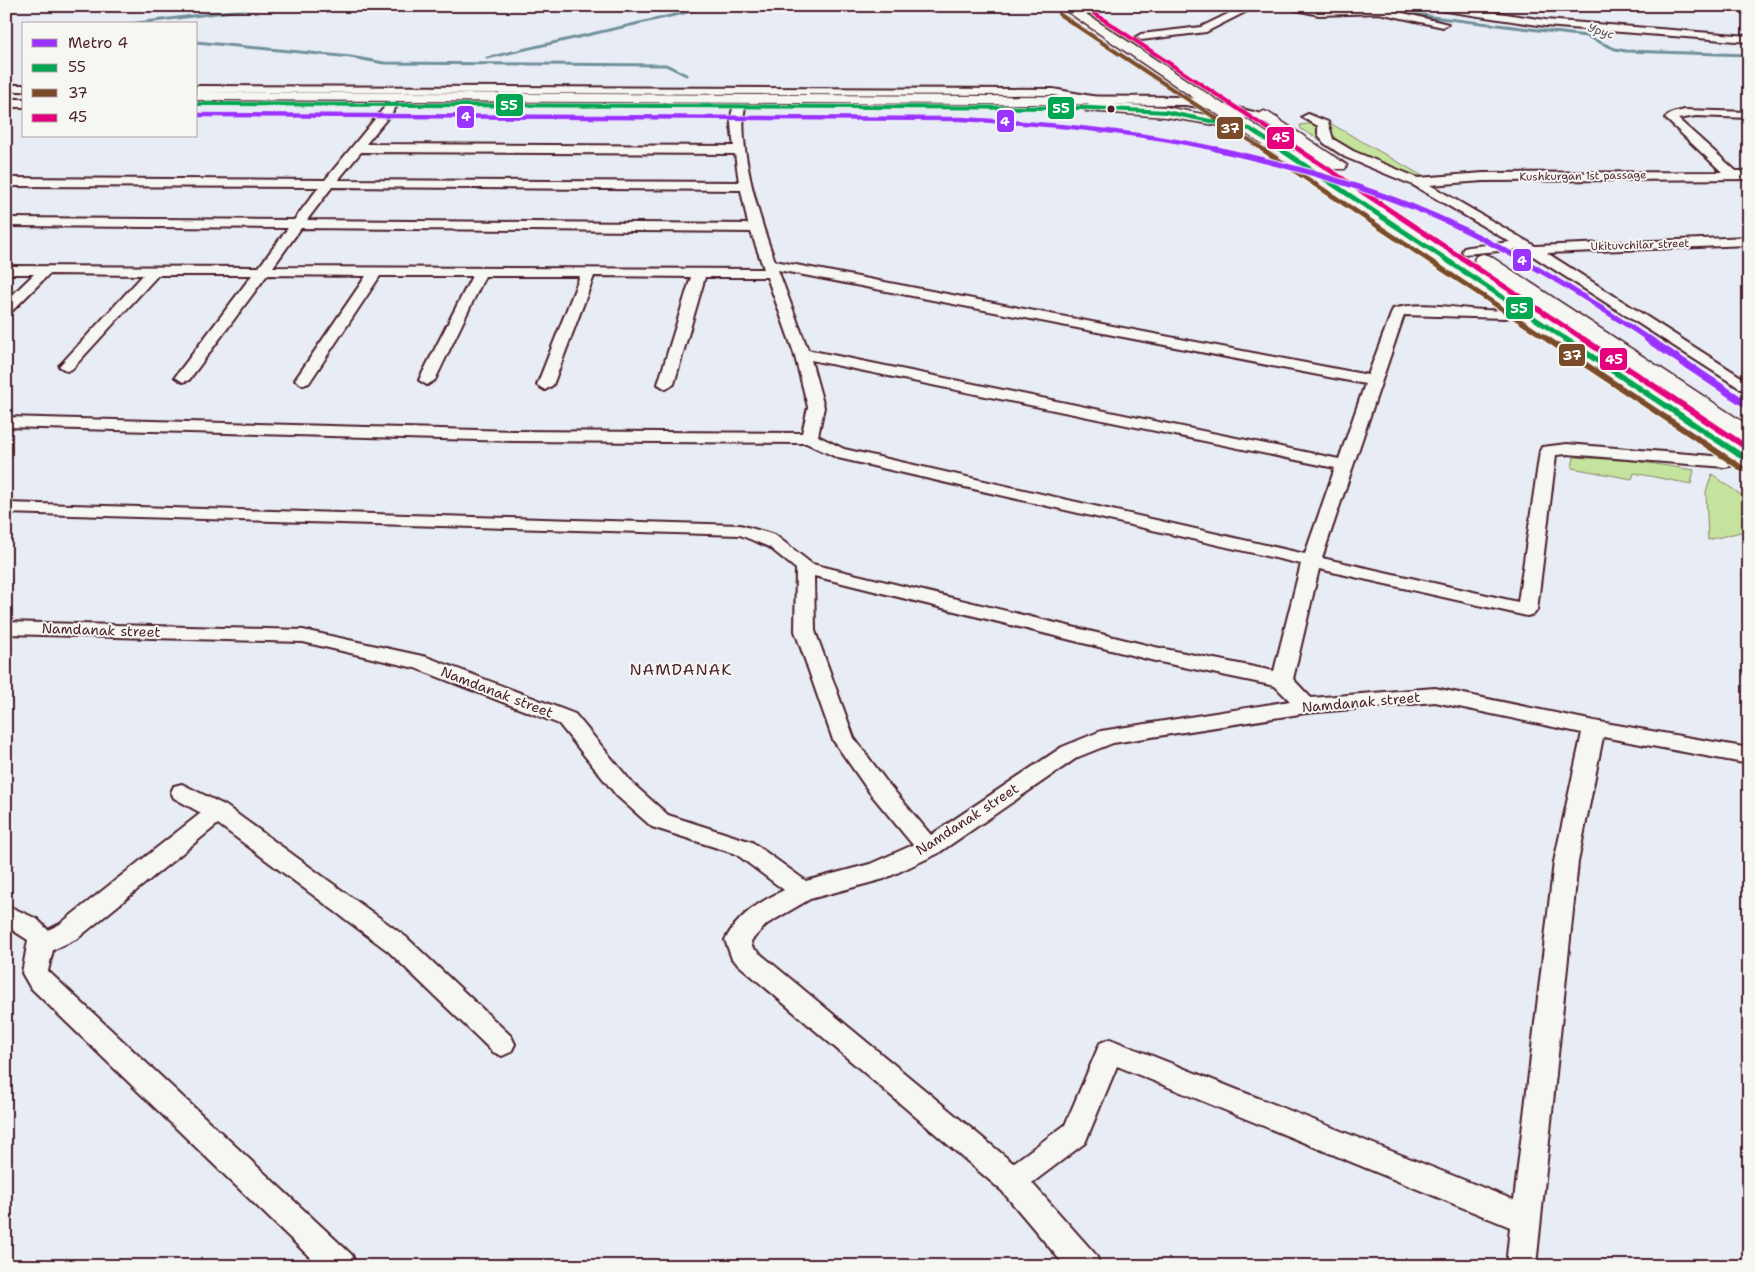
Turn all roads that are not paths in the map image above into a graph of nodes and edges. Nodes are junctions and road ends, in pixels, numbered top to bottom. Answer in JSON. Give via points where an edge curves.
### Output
{"nodes":[{"id":1,"x":1066,"y":6,"type":"edge"},
{"id":2,"x":1084,"y":6,"type":"edge"},
{"id":3,"x":1093,"y":6,"type":"edge"},
{"id":4,"x":1252,"y":6,"type":"edge"},
{"id":5,"x":1284,"y":6,"type":"edge"},
{"id":6,"x":1432,"y":6,"type":"edge"},
{"id":7,"x":1716,"y":6,"type":"edge"},
{"id":8,"x":1465,"y":9,"type":"edge"},
{"id":9,"x":1749,"y":9,"type":"edge"},
{"id":10,"x":1443,"y":24,"type":"dead end"},
{"id":11,"x":1141,"y":37,"type":"junction"},
{"id":12,"x":1749,"y":39,"type":"edge"},
{"id":13,"x":1158,"y":68,"type":"junction"},
{"id":14,"x":6,"y":88,"type":"edge"},
{"id":15,"x":22,"y":88,"type":"edge"},
{"id":16,"x":198,"y":89,"type":"edge"},
{"id":17,"x":6,"y":96,"type":"edge"},
{"id":18,"x":22,"y":96,"type":"edge"},
{"id":19,"x":198,"y":96,"type":"edge"},
{"id":20,"x":1233,"y":96,"type":"junction"},
{"id":21,"x":1125,"y":100,"type":"junction"},
{"id":22,"x":6,"y":103,"type":"edge"},
{"id":23,"x":22,"y":103,"type":"edge"},
{"id":24,"x":762,"y":103,"type":"junction"},
{"id":25,"x":198,"y":104,"type":"edge"},
{"id":26,"x":1094,"y":104,"type":"junction"},
{"id":27,"x":392,"y":105,"type":"junction"},
{"id":28,"x":739,"y":106,"type":"junction"},
{"id":29,"x":1217,"y":106,"type":"junction"},
{"id":30,"x":1749,"y":116,"type":"edge"},
{"id":31,"x":1308,"y":117,"type":"dead end"},
{"id":32,"x":1272,"y":121,"type":"junction"},
{"id":33,"x":1247,"y":126,"type":"junction"},
{"id":34,"x":358,"y":148,"type":"junction"},
{"id":35,"x":741,"y":150,"type":"junction"},
{"id":36,"x":1733,"y":175,"type":"junction"},
{"id":37,"x":1749,"y":175,"type":"edge"},
{"id":38,"x":6,"y":182,"type":"edge"},
{"id":39,"x":1417,"y":182,"type":"junction"},
{"id":40,"x":328,"y":184,"type":"junction"},
{"id":41,"x":746,"y":186,"type":"junction"},
{"id":42,"x":6,"y":222,"type":"edge"},
{"id":43,"x":299,"y":224,"type":"junction"},
{"id":44,"x":756,"y":228,"type":"junction"},
{"id":45,"x":1749,"y":241,"type":"edge"},
{"id":46,"x":1528,"y":247,"type":"junction"},
{"id":47,"x":1469,"y":251,"type":"junction"},
{"id":48,"x":772,"y":268,"type":"junction"},
{"id":49,"x":6,"y":270,"type":"edge"},
{"id":50,"x":46,"y":270,"type":"junction"},
{"id":51,"x":155,"y":270,"type":"junction"},
{"id":52,"x":264,"y":270,"type":"junction"},
{"id":53,"x":376,"y":271,"type":"junction"},
{"id":54,"x":481,"y":271,"type":"junction"},
{"id":55,"x":589,"y":272,"type":"junction"},
{"id":56,"x":699,"y":272,"type":"junction"},
{"id":57,"x":6,"y":309,"type":"edge"},
{"id":58,"x":1523,"y":310,"type":"junction"},
{"id":59,"x":802,"y":353,"type":"junction"},
{"id":60,"x":68,"y":366,"type":"dead end"},
{"id":61,"x":183,"y":377,"type":"dead end"},
{"id":62,"x":303,"y":380,"type":"dead end"},
{"id":63,"x":427,"y":380,"type":"dead end"},
{"id":64,"x":1374,"y":382,"type":"junction"},
{"id":65,"x":666,"y":384,"type":"dead end"},
{"id":66,"x":545,"y":385,"type":"dead end"},
{"id":67,"x":1749,"y":389,"type":"edge"},
{"id":68,"x":6,"y":422,"type":"edge"},
{"id":69,"x":1746,"y":433,"type":"edge"},
{"id":70,"x":809,"y":438,"type":"junction"},
{"id":71,"x":1746,"y":460,"type":"edge"},
{"id":72,"x":1345,"y":465,"type":"junction"},
{"id":73,"x":6,"y":508,"type":"edge"},
{"id":74,"x":1312,"y":560,"type":"junction"},
{"id":75,"x":805,"y":568,"type":"junction"},
{"id":76,"x":6,"y":628,"type":"edge"},
{"id":77,"x":1282,"y":680,"type":"junction"},
{"id":78,"x":1306,"y":706,"type":"junction"},
{"id":79,"x":1594,"y":728,"type":"junction"},
{"id":80,"x":1749,"y":756,"type":"edge"},
{"id":81,"x":182,"y":792,"type":"dead end"},
{"id":82,"x":218,"y":812,"type":"junction"},
{"id":83,"x":929,"y":848,"type":"junction"},
{"id":84,"x":803,"y":891,"type":"junction"},
{"id":85,"x":6,"y":915,"type":"edge"},
{"id":86,"x":41,"y":944,"type":"junction"},
{"id":87,"x":502,"y":1044,"type":"dead end"},
{"id":88,"x":1012,"y":1180,"type":"junction"},
{"id":89,"x":1525,"y":1219,"type":"junction"},
{"id":90,"x":341,"y":1266,"type":"edge"},
{"id":91,"x":1085,"y":1266,"type":"edge"},
{"id":92,"x":1521,"y":1266,"type":"edge"}],
"edges":[{"from":1,"to":2,"type":"highway"},
{"from":1,"to":13,"type":"highway"},
{"from":3,"to":11,"type":"highway"},
{"from":4,"to":11,"type":"street","via":[[1203,30]]},
{"from":5,"to":10,"type":"street","via":[[1319,12],[1379,10]]},
{"from":6,"to":8,"type":"street"},
{"from":7,"to":9,"type":"street"},
{"from":8,"to":12,"type":"street","via":[[1554,24]]},
{"from":11,"to":20,"type":"highway"},
{"from":13,"to":21,"type":"highway","via":[[1163,77],[1162,86],[1151,93]]},
{"from":13,"to":29,"type":"highway"},
{"from":14,"to":15,"type":"street"},
{"from":16,"to":26,"type":"street","via":[[1044,92],[1071,94]]},
{"from":17,"to":18,"type":"main road"},
{"from":19,"to":24,"type":"main road"},
{"from":20,"to":29,"type":"main road","via":[[1229,102]]},
{"from":20,"to":32,"type":"highway"},
{"from":21,"to":26,"type":"main road"},
{"from":21,"to":29,"type":"main road","via":[[1185,101]]},
{"from":22,"to":23,"type":"main road"},
{"from":24,"to":26,"type":"main road"},
{"from":24,"to":28,"type":"main road"},
{"from":25,"to":27,"type":"main road"},
{"from":26,"to":29,"type":"main road"},
{"from":26,"to":33,"type":"highway"},
{"from":27,"to":28,"type":"main road"},
{"from":27,"to":34,"type":"street"},
{"from":28,"to":35,"type":"street","via":[[736,121]]},
{"from":29,"to":32,"type":"main road"},
{"from":29,"to":33,"type":"highway"},
{"from":30,"to":36,"type":"street","via":[[1686,114],[1671,118]]},
{"from":31,"to":39,"type":"street","via":[[1324,124],[1328,142]]},
{"from":32,"to":33,"type":"main road"},
{"from":32,"to":47,"type":"highway"},
{"from":33,"to":58,"type":"highway"},
{"from":34,"to":35,"type":"street"},
{"from":34,"to":40,"type":"street"},
{"from":35,"to":41,"type":"street"},
{"from":36,"to":37,"type":"street","name":"Kushkurgan 1st passage"},
{"from":36,"to":39,"type":"street","name":"Kushkurgan 1st passage","via":[[1527,176]]},
{"from":38,"to":40,"type":"street"},
{"from":39,"to":46,"type":"street"},
{"from":40,"to":41,"type":"street"},
{"from":40,"to":43,"type":"street"},
{"from":41,"to":44,"type":"street"},
{"from":42,"to":43,"type":"street"},
{"from":43,"to":44,"type":"street"},
{"from":43,"to":52,"type":"street"},
{"from":44,"to":48,"type":"street"},
{"from":45,"to":46,"type":"street","name":"Ukituvchilar street"},
{"from":46,"to":47,"type":"street","name":"Ukituvchilar street"},
{"from":46,"to":67,"type":"street"},
{"from":47,"to":69,"type":"highway"},
{"from":48,"to":56,"type":"street"},
{"from":48,"to":59,"type":"street"},
{"from":48,"to":64,"type":"street"},
{"from":49,"to":50,"type":"street"},
{"from":50,"to":51,"type":"street"},
{"from":50,"to":57,"type":"street"},
{"from":51,"to":52,"type":"street"},
{"from":51,"to":60,"type":"street"},
{"from":52,"to":53,"type":"street"},
{"from":52,"to":61,"type":"street"},
{"from":53,"to":54,"type":"street"},
{"from":53,"to":62,"type":"street"},
{"from":54,"to":55,"type":"street"},
{"from":54,"to":63,"type":"street"},
{"from":55,"to":56,"type":"street"},
{"from":55,"to":66,"type":"street"},
{"from":56,"to":65,"type":"street"},
{"from":58,"to":64,"type":"street","via":[[1505,314],[1408,309],[1398,312]]},
{"from":58,"to":71,"type":"highway"},
{"from":59,"to":70,"type":"street","via":[[816,407]]},
{"from":59,"to":72,"type":"street"},
{"from":64,"to":72,"type":"street"},
{"from":68,"to":70,"type":"street","via":[[514,436]]},
{"from":70,"to":74,"type":"street","via":[[838,453]]},
{"from":71,"to":74,"type":"street","via":[[1725,462],[1567,449],[1548,452],[1527,610]]},
{"from":72,"to":74,"type":"street"},
{"from":73,"to":75,"type":"street","via":[[740,530],[760,534],[776,542]]},
{"from":74,"to":77,"type":"street"},
{"from":75,"to":77,"type":"street","via":[[1156,654]]},
{"from":75,"to":83,"type":"street","via":[[806,631],[844,740],[878,788]]},
{"from":76,"to":84,"type":"street","name":"Namdanak street","via":[[303,636],[420,662],[567,719],[625,790],[660,821],[744,848]]},
{"from":77,"to":78,"type":"street"},
{"from":78,"to":79,"type":"street","name":"Namdanak street","via":[[1435,695]]},
{"from":78,"to":83,"type":"street","name":"Namdanak street","via":[[1109,736],[1070,752]]},
{"from":79,"to":80,"type":"street","name":"Namdanak street"},
{"from":79,"to":89,"type":"street","via":[[1566,862]]},
{"from":81,"to":82,"type":"street"},
{"from":82,"to":86,"type":"street","via":[[69,931]]},
{"from":82,"to":87,"type":"street","via":[[397,944]]},
{"from":83,"to":84,"type":"street","name":"Namdanak street","via":[[876,872]]},
{"from":84,"to":88,"type":"street","via":[[756,918],[744,929],[738,940],[741,952]]},
{"from":85,"to":86,"type":"street","via":[[33,929]]},
{"from":86,"to":90,"type":"street","via":[[35,968],[39,979]]},
{"from":88,"to":89,"type":"street","via":[[1075,1134],[1110,1051]]},
{"from":88,"to":91,"type":"street"},
{"from":89,"to":92,"type":"street"}]}
